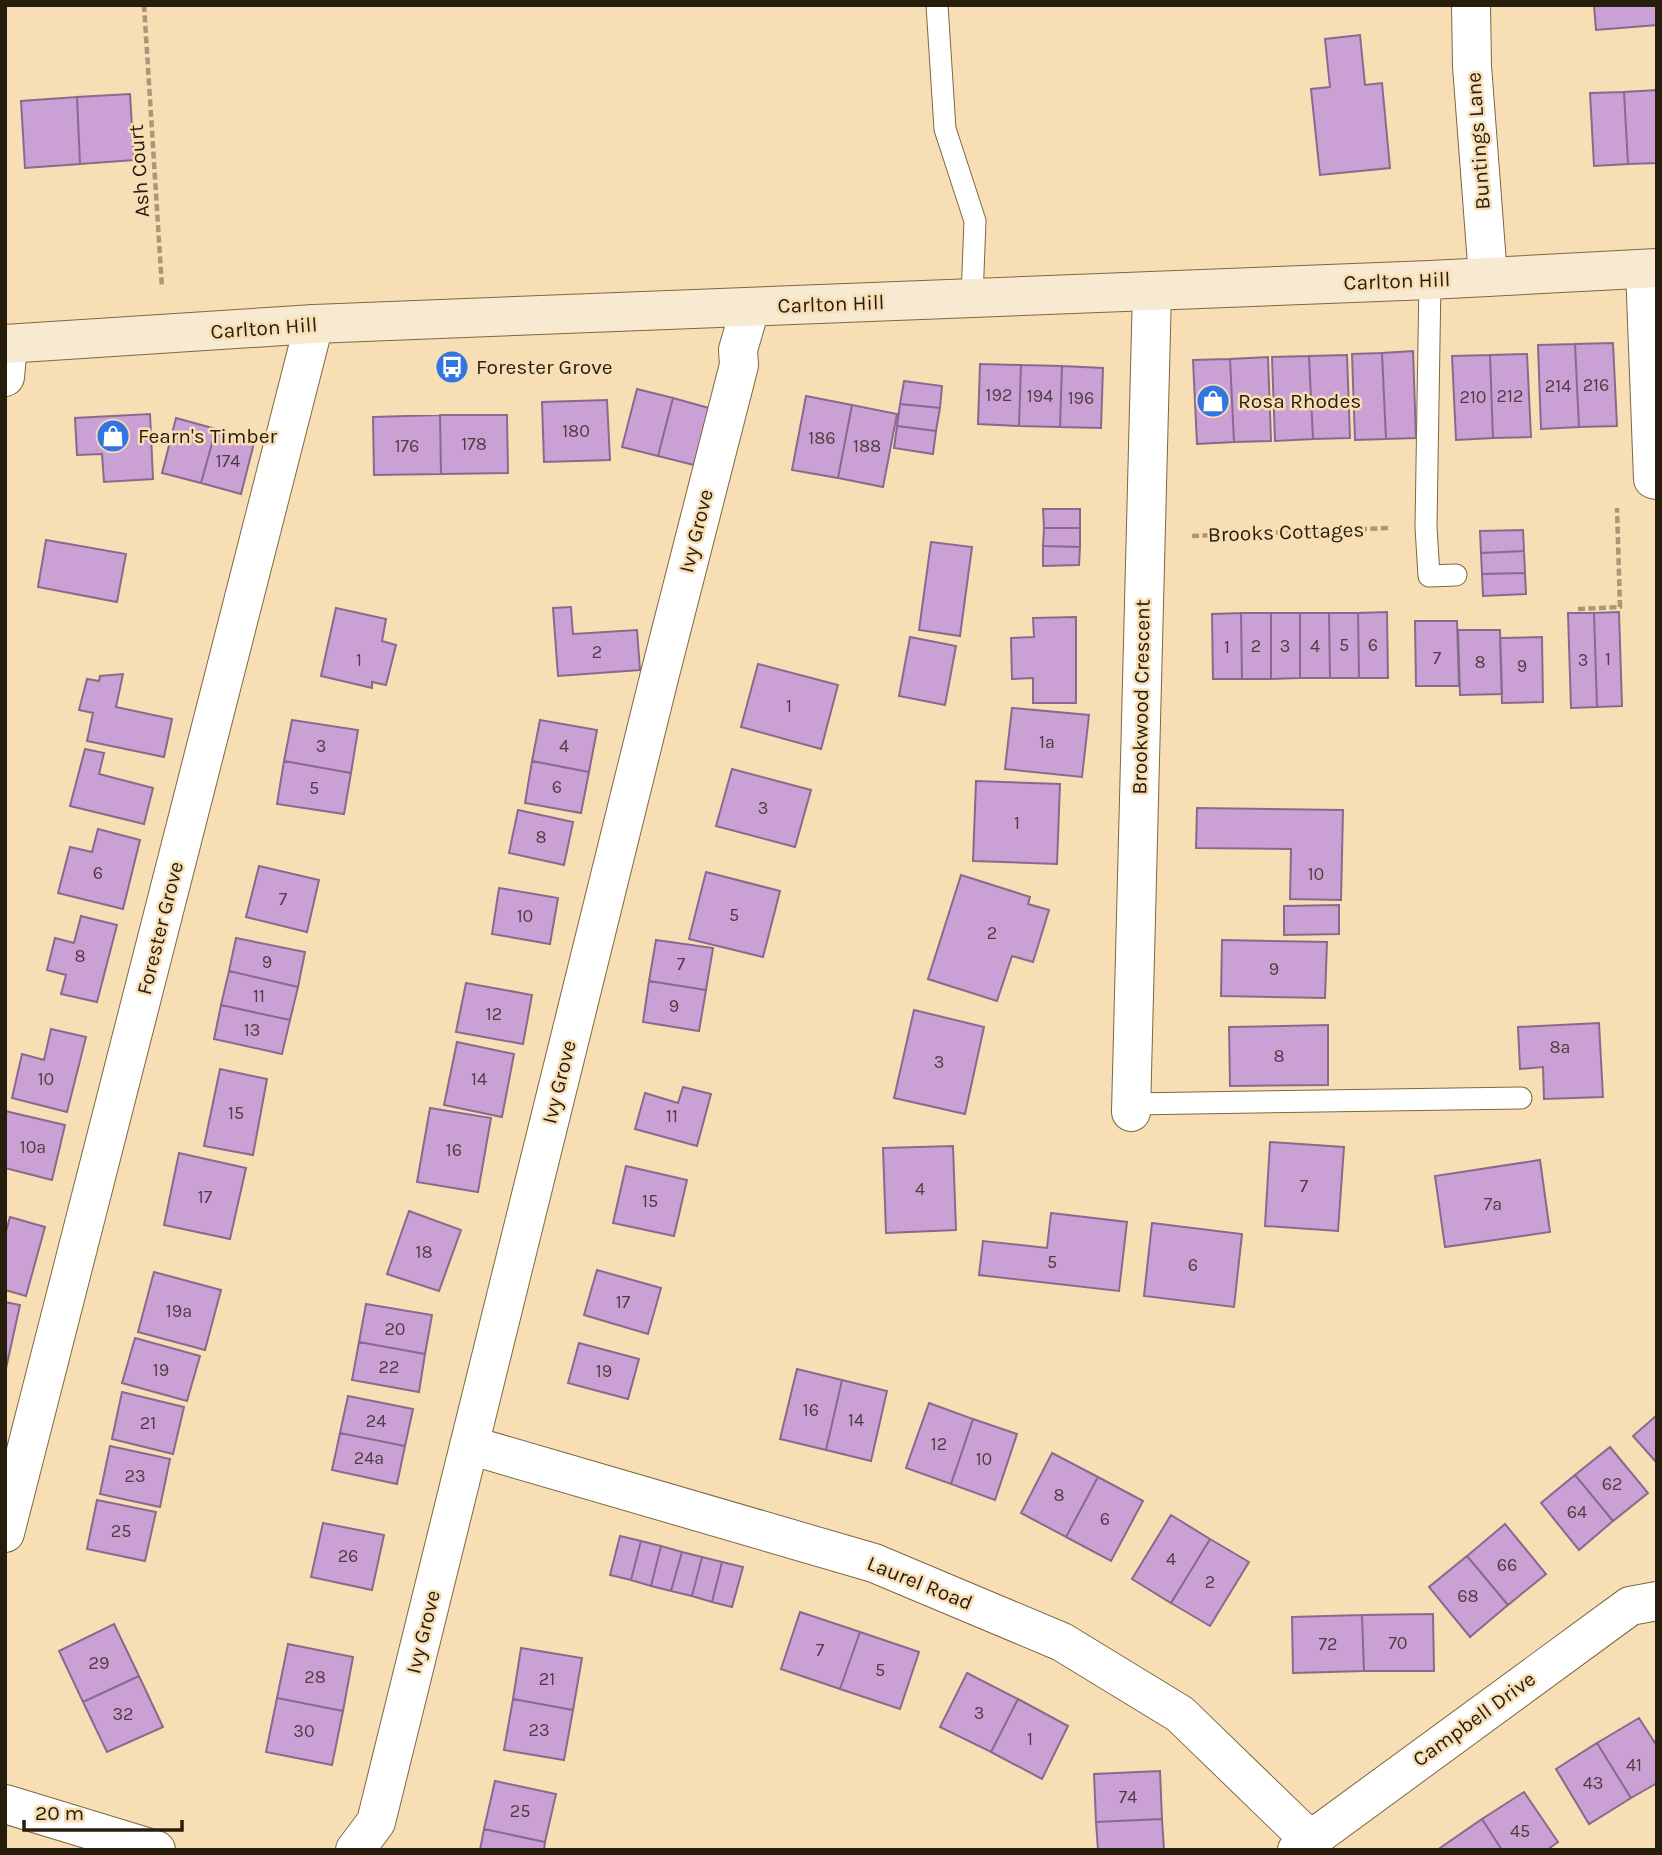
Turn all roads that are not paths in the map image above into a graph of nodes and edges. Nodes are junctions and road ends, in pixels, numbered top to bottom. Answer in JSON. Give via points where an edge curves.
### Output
{"nodes":[{"id":1,"x":937,"y":5,"type":"edge"},
{"id":2,"x":1471,"y":5,"type":"edge"},
{"id":3,"x":1651,"y":268,"type":"edge"},
{"id":4,"x":1488,"y":277,"type":"junction"},
{"id":5,"x":1430,"y":280,"type":"junction"},
{"id":6,"x":1152,"y":291,"type":"junction"},
{"id":7,"x":972,"y":298,"type":"junction"},
{"id":8,"x":750,"y":308,"type":"junction"},
{"id":9,"x":314,"y":324,"type":"junction"},
{"id":10,"x":6,"y":355,"type":"edge"},
{"id":11,"x":1657,"y":480,"type":"edge"},
{"id":12,"x":1456,"y":575,"type":"dead end"},
{"id":13,"x":1521,"y":1098,"type":"dead end"},
{"id":14,"x":1131,"y":1108,"type":"joint"},
{"id":15,"x":469,"y":1445,"type":"junction"},
{"id":16,"x":5,"y":1533,"type":"edge"},
{"id":17,"x":1657,"y":1601,"type":"edge"},
{"id":18,"x":5,"y":1804,"type":"edge"},
{"id":19,"x":1304,"y":1845,"type":"edge"},
{"id":20,"x":156,"y":1850,"type":"edge"},
{"id":21,"x":355,"y":1850,"type":"edge"}],
"edges":[{"from":1,"to":7,"type":"lane","via":[[945,129],[975,221]]},
{"from":2,"to":4,"type":"street","name":"Buntings Lane"},
{"from":3,"to":4,"type":"main road","name":"Carlton Hill"},
{"from":3,"to":11,"type":"street","via":[[1653,479]]},
{"from":4,"to":5,"type":"main road","name":"Carlton Hill"},
{"from":5,"to":6,"type":"main road","name":"Carlton Hill"},
{"from":5,"to":12,"type":"lane","via":[[1429,576]]},
{"from":6,"to":7,"type":"main road","name":"Carlton Hill"},
{"from":6,"to":14,"type":"street","name":"Brookwood Crescent"},
{"from":7,"to":8,"type":"main road","name":"Carlton Hill"},
{"from":8,"to":9,"type":"main road","name":"Carlton Hill"},
{"from":8,"to":15,"type":"street","name":"Ivy Grove"},
{"from":9,"to":10,"type":"main road","name":"Carlton Hill","via":[[165,334]]},
{"from":9,"to":16,"type":"street","name":"Forester Grove"},
{"from":13,"to":14,"type":"lane","name":"Brookwood Crescent"},
{"from":15,"to":19,"type":"street","name":"Laurel Road","via":[[874,1563],[1062,1642],[1181,1714]]},
{"from":15,"to":21,"type":"street","name":"Ivy Grove","via":[[376,1822]]},
{"from":17,"to":19,"type":"street","name":"Campbell Drive","via":[[1630,1606]]},
{"from":18,"to":20,"type":"street"}]}
